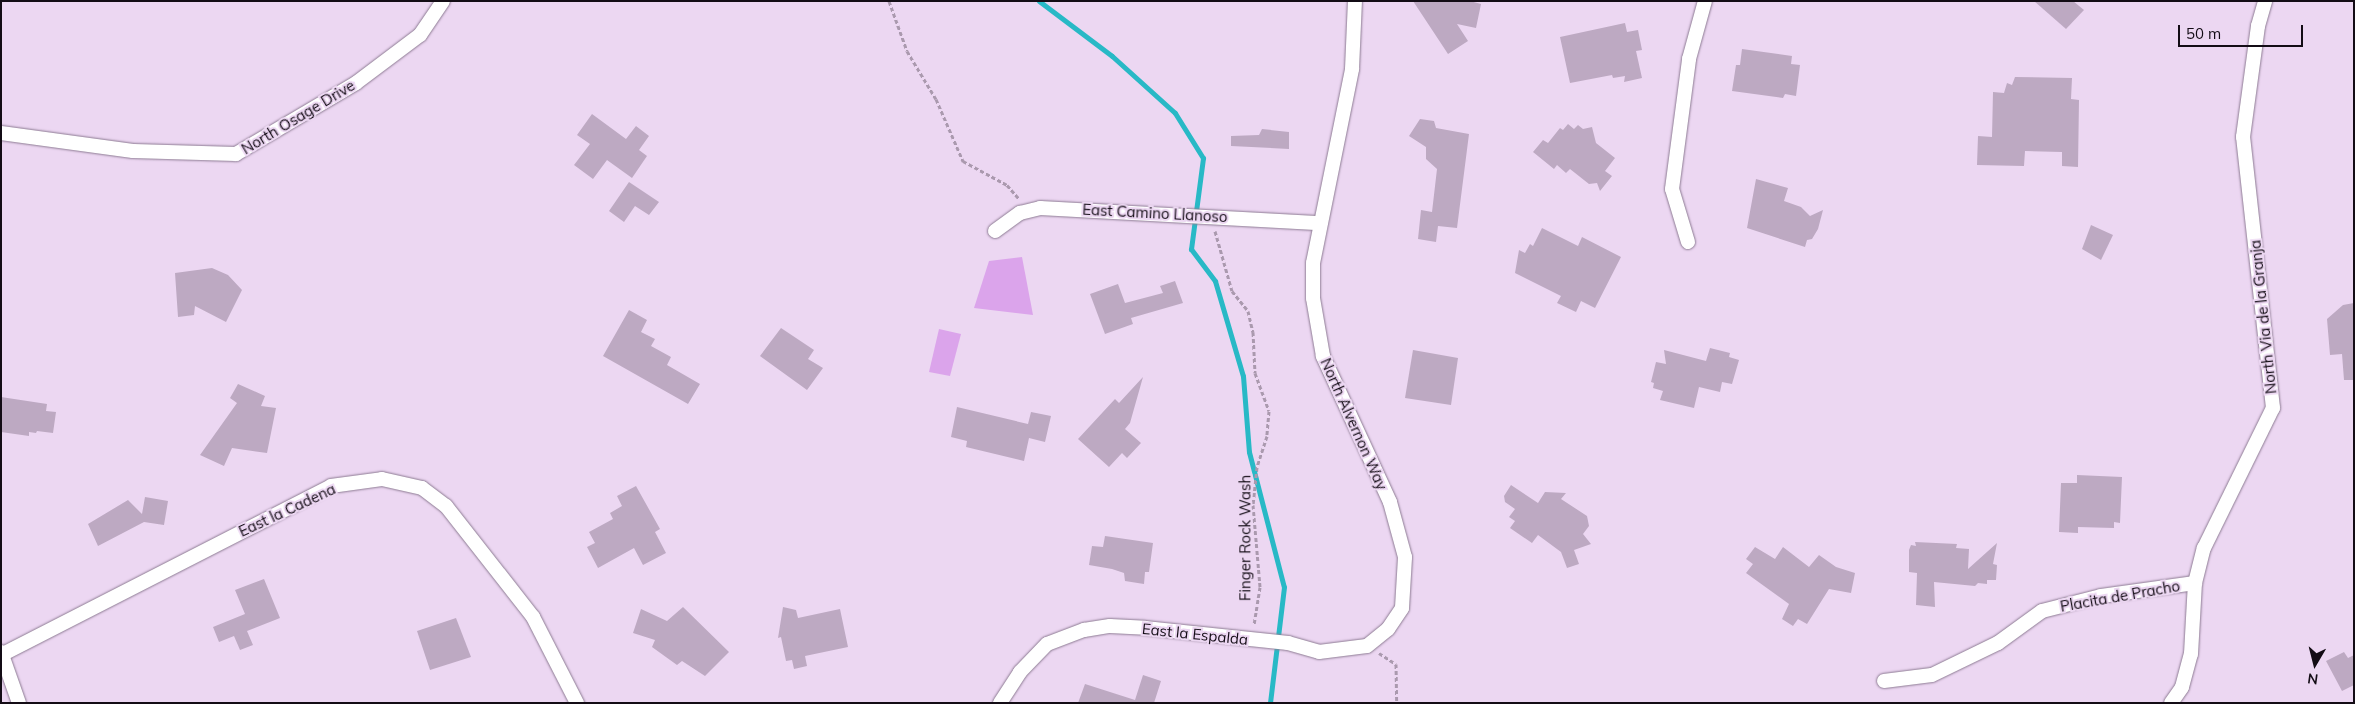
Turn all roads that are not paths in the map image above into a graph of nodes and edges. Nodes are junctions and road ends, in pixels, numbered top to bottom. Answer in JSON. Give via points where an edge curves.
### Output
{"nodes":[{"id":1,"x":443,"y":1,"type":"edge"},
{"id":2,"x":1355,"y":1,"type":"edge"},
{"id":3,"x":1705,"y":1,"type":"edge"},
{"id":4,"x":2265,"y":1,"type":"edge"},
{"id":5,"x":1,"y":133,"type":"edge"},
{"id":6,"x":1321,"y":223,"type":"junction"},
{"id":7,"x":995,"y":230,"type":"dead end"},
{"id":8,"x":1688,"y":242,"type":"dead end"},
{"id":9,"x":2195,"y":583,"type":"junction"},
{"id":10,"x":1367,"y":646,"type":"joint"},
{"id":11,"x":2,"y":653,"type":"edge"},
{"id":12,"x":1884,"y":681,"type":"dead end"},
{"id":13,"x":19,"y":703,"type":"edge"},
{"id":14,"x":577,"y":703,"type":"edge"},
{"id":15,"x":1000,"y":703,"type":"edge"},
{"id":16,"x":2171,"y":703,"type":"edge"}],
"edges":[{"from":1,"to":5,"type":"street","name":"North Osage Drive","via":[[420,35],[356,83],[236,154],[133,151]]},
{"from":2,"to":6,"type":"street","name":"North Alvernon Way","via":[[1352,70]]},
{"from":3,"to":8,"type":"street","via":[[1689,59],[1672,189]]},
{"from":4,"to":9,"type":"street","name":"North Via de la Granja","via":[[2258,26],[2243,138],[2273,408],[2204,548]]},
{"from":6,"to":7,"type":"street","name":"East Camino Llanoso","via":[[1166,212],[1040,208],[1020,213]]},
{"from":6,"to":10,"type":"street","name":"North Alvernon Way","via":[[1313,263],[1313,298],[1323,356],[1390,502],[1405,557],[1402,608],[1388,629]]},
{"from":9,"to":12,"type":"street","name":"Placita de Pracho","via":[[2101,596],[2042,610],[1998,643],[1932,675]]},
{"from":9,"to":16,"type":"street","name":"North Via de la Granja","via":[[2191,654],[2182,687]]},
{"from":10,"to":15,"type":"street","name":"East la Espalda","via":[[1319,652],[1288,643],[1145,628],[1110,626],[1084,630],[1047,644],[1020,672]]},
{"from":11,"to":13,"type":"street"},
{"from":11,"to":14,"type":"street","name":"East la Cadena","via":[[331,486],[382,479],[422,488],[446,506],[533,617]]}]}
